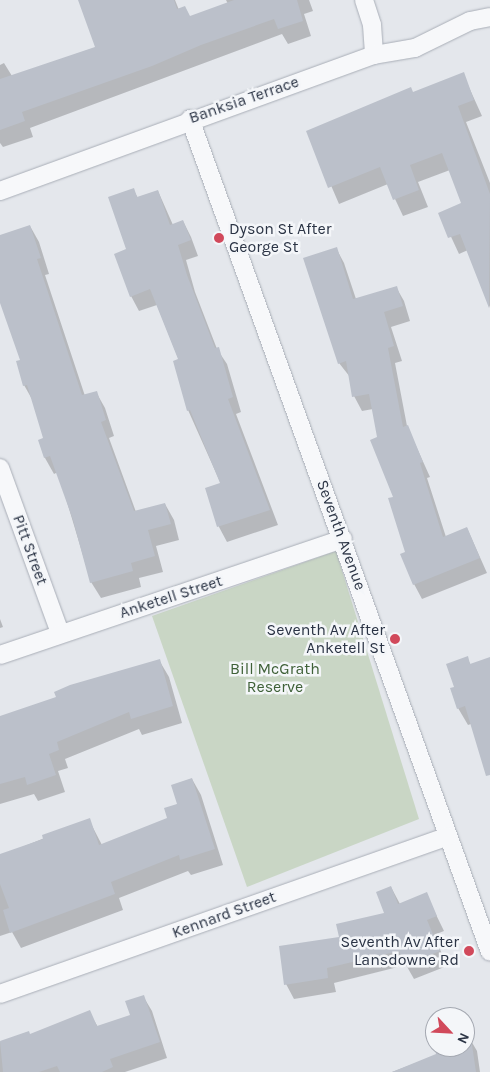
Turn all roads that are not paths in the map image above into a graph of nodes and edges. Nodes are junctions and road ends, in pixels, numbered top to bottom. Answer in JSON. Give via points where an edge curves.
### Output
{"nodes":[{"id":1,"x":364,"y":0,"type":"edge"},
{"id":2,"x":490,"y":17,"type":"edge"},
{"id":3,"x":374,"y":55,"type":"junction"},
{"id":4,"x":190,"y":119,"type":"junction"},
{"id":5,"x":0,"y":191,"type":"edge"},
{"id":6,"x":0,"y":468,"type":"edge"},
{"id":7,"x":342,"y":539,"type":"junction"},
{"id":8,"x":60,"y":633,"type":"junction"},
{"id":9,"x":0,"y":655,"type":"edge"},
{"id":10,"x":448,"y":836,"type":"junction"},
{"id":11,"x":490,"y":952,"type":"edge"},
{"id":12,"x":0,"y":994,"type":"edge"}],
"edges":[{"from":1,"to":3,"type":"street","via":[[372,25]]},
{"from":2,"to":3,"type":"street","name":"Banksia Terrace","via":[[470,21],[415,48]]},
{"from":3,"to":4,"type":"street","name":"Banksia Terrace"},
{"from":4,"to":5,"type":"street","name":"Banksia Terrace"},
{"from":4,"to":7,"type":"street","name":"Seventh Avenue"},
{"from":6,"to":8,"type":"street","name":"Pitt Street"},
{"from":7,"to":8,"type":"street","name":"Anketell Street"},
{"from":7,"to":10,"type":"street","name":"Seventh Avenue"},
{"from":8,"to":9,"type":"street","name":"Anketell Street"},
{"from":10,"to":11,"type":"street","name":"Seventh Avenue"},
{"from":10,"to":12,"type":"street","name":"Kennard Street"}]}
